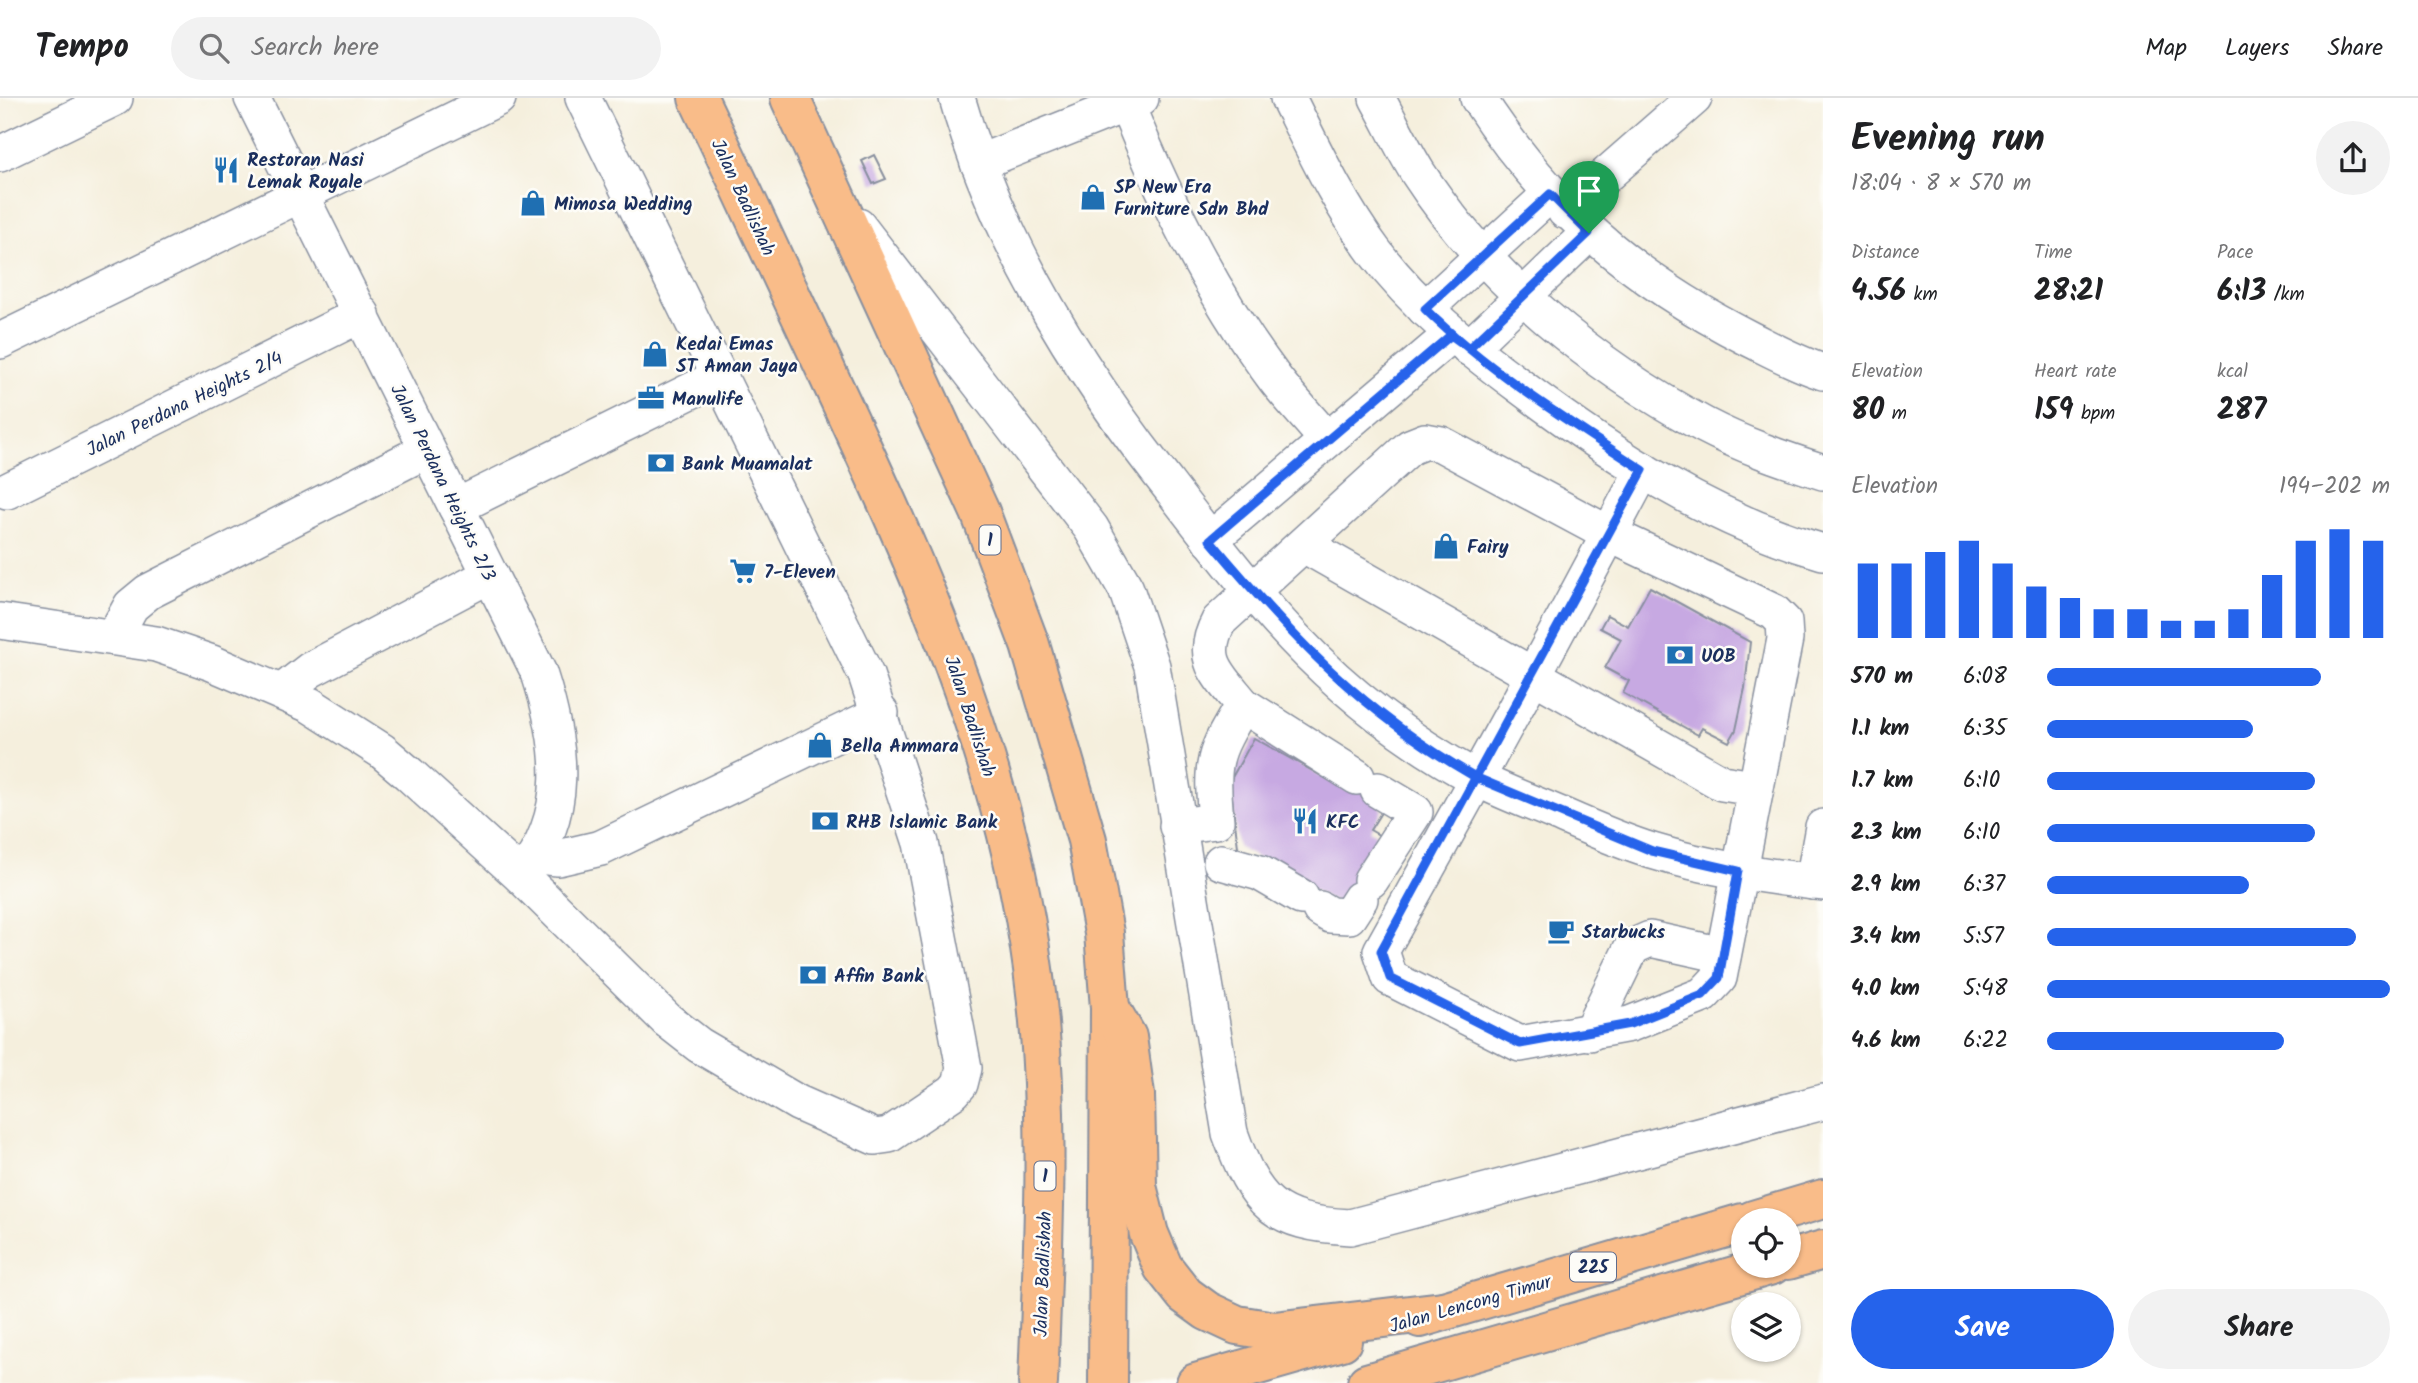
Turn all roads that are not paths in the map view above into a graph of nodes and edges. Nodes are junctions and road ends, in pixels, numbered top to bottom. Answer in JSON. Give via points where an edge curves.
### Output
{"nodes":[{"id":1,"x":115,"y":98,"type":"edge"},
{"id":2,"x":252,"y":98,"type":"edge"},
{"id":3,"x":498,"y":98,"type":"edge"},
{"id":4,"x":583,"y":98,"type":"edge"},
{"id":5,"x":698,"y":98,"type":"edge"},
{"id":6,"x":790,"y":98,"type":"edge"},
{"id":7,"x":957,"y":98,"type":"edge"},
{"id":8,"x":1288,"y":98,"type":"edge"},
{"id":9,"x":1377,"y":98,"type":"edge"},
{"id":10,"x":1479,"y":98,"type":"edge"},
{"id":11,"x":1131,"y":100,"type":"edge"},
{"id":12,"x":1687,"y":100,"type":"edge"},
{"id":13,"x":0,"y":154,"type":"edge"},
{"id":14,"x":978,"y":163,"type":"junction"},
{"id":15,"x":300,"y":192,"type":"junction"},
{"id":16,"x":839,"y":201,"type":"junction"},
{"id":17,"x":1568,"y":213,"type":"junction"},
{"id":18,"x":1484,"y":256,"type":"junction"},
{"id":19,"x":1525,"y":295,"type":"junction"},
{"id":20,"x":1425,"y":309,"type":"junction"},
{"id":21,"x":362,"y":314,"type":"junction"},
{"id":22,"x":0,"y":341,"type":"edge"},
{"id":23,"x":1460,"y":341,"type":"junction"},
{"id":24,"x":1823,"y":372,"type":"edge"},
{"id":25,"x":720,"y":376,"type":"junction"},
{"id":26,"x":1327,"y":440,"type":"junction"},
{"id":27,"x":427,"y":450,"type":"junction"},
{"id":28,"x":1643,"y":470,"type":"junction"},
{"id":29,"x":1823,"y":472,"type":"edge"},
{"id":30,"x":7,"y":491,"type":"dead end"},
{"id":31,"x":456,"y":508,"type":"junction"},
{"id":32,"x":1609,"y":534,"type":"junction"},
{"id":33,"x":1210,"y":540,"type":"junction"},
{"id":34,"x":1304,"y":545,"type":"junction"},
{"id":35,"x":1823,"y":552,"type":"edge"},
{"id":36,"x":490,"y":575,"type":"junction"},
{"id":37,"x":1253,"y":591,"type":"junction"},
{"id":38,"x":0,"y":621,"type":"edge"},
{"id":39,"x":115,"y":635,"type":"junction"},
{"id":40,"x":1532,"y":676,"type":"junction"},
{"id":41,"x":282,"y":691,"type":"junction"},
{"id":42,"x":1244,"y":705,"type":"junction"},
{"id":43,"x":881,"y":713,"type":"junction"},
{"id":44,"x":1477,"y":778,"type":"junction"},
{"id":45,"x":1754,"y":788,"type":"junction"},
{"id":46,"x":1177,"y":826,"type":"junction"},
{"id":47,"x":1823,"y":827,"type":"edge"},
{"id":48,"x":1221,"y":862,"type":"dead end"},
{"id":49,"x":529,"y":866,"type":"junction"},
{"id":50,"x":1738,"y":871,"type":"junction"},
{"id":51,"x":1818,"y":883,"type":"edge"},
{"id":52,"x":1723,"y":955,"type":"junction"},
{"id":53,"x":1110,"y":1008,"type":"junction"},
{"id":54,"x":1590,"y":1033,"type":"junction"},
{"id":55,"x":1823,"y":1102,"type":"edge"},
{"id":56,"x":1823,"y":1199,"type":"edge"},
{"id":57,"x":1793,"y":1208,"type":"edge"},
{"id":58,"x":1731,"y":1227,"type":"edge"},
{"id":59,"x":1823,"y":1250,"type":"edge"},
{"id":60,"x":1801,"y":1256,"type":"edge"},
{"id":61,"x":1731,"y":1277,"type":"edge"},
{"id":62,"x":1443,"y":1311,"type":"junction"},
{"id":63,"x":1488,"y":1348,"type":"junction"},
{"id":64,"x":1038,"y":1383,"type":"edge"},
{"id":65,"x":1108,"y":1383,"type":"edge"},
{"id":66,"x":1196,"y":1383,"type":"edge"},
{"id":67,"x":1367,"y":1383,"type":"edge"},
{"id":68,"x":1407,"y":1383,"type":"edge"}],
"edges":[{"from":1,"to":13,"type":"street"},
{"from":2,"to":15,"type":"street","name":"Jalan Perdana Heights 2/3"},
{"from":3,"to":15,"type":"street"},
{"from":4,"to":25,"type":"street"},
{"from":5,"to":64,"type":"main road","name":"Jalan Badlishah","number":"1","via":[[909,546],[966,695],[1005,824],[1033,968],[1040,1038],[1045,1175]]},
{"from":6,"to":16,"type":"main road","number":"1"},
{"from":7,"to":14,"type":"street"},
{"from":8,"to":20,"type":"street","via":[[1363,234]]},
{"from":9,"to":18,"type":"street","via":[[1423,180]]},
{"from":10,"to":17,"type":"street","via":[[1500,132]]},
{"from":11,"to":14,"type":"street"},
{"from":11,"to":26,"type":"street","via":[[1153,169],[1231,314],[1275,379]]},
{"from":12,"to":17,"type":"street"},
{"from":14,"to":33,"type":"street","via":[[1061,334],[1124,428]]},
{"from":15,"to":21,"type":"street","name":"Jalan Perdana Heights 2/3"},
{"from":15,"to":22,"type":"street"},
{"from":16,"to":46,"type":"street","via":[[1091,528],[1126,589],[1152,666]]},
{"from":16,"to":53,"type":"main road","number":"1","via":[[980,512],[1030,645],[1087,840],[1104,933]]},
{"from":17,"to":18,"type":"street"},
{"from":17,"to":19,"type":"street"},
{"from":17,"to":24,"type":"street","via":[[1691,309]]},
{"from":18,"to":19,"type":"street"},
{"from":18,"to":20,"type":"street"},
{"from":19,"to":23,"type":"street"},
{"from":19,"to":29,"type":"street","via":[[1613,370],[1704,425]]},
{"from":20,"to":23,"type":"street"},
{"from":21,"to":27,"type":"street","name":"Jalan Perdana Heights 2/3"},
{"from":21,"to":30,"type":"street","name":"Jalan Perdana Heights 2/4"},
{"from":23,"to":26,"type":"street"},
{"from":23,"to":28,"type":"street","via":[[1554,412]]},
{"from":25,"to":31,"type":"street"},
{"from":25,"to":43,"type":"street"},
{"from":26,"to":33,"type":"street"},
{"from":27,"to":31,"type":"street","name":"Jalan Perdana Heights 2/3"},
{"from":27,"to":39,"type":"street","via":[[148,593],[131,606]]},
{"from":28,"to":32,"type":"street"},
{"from":28,"to":35,"type":"street","via":[[1753,528]]},
{"from":31,"to":36,"type":"street","name":"Jalan Perdana Heights 2/3"},
{"from":32,"to":34,"type":"street","via":[[1441,444],[1425,441],[1410,447]]},
{"from":32,"to":40,"type":"street"},
{"from":32,"to":45,"type":"street","via":[[1774,612],[1784,622],[1785,639]]},
{"from":33,"to":37,"type":"street"},
{"from":34,"to":37,"type":"street"},
{"from":34,"to":40,"type":"street"},
{"from":36,"to":41,"type":"street","via":[[310,670]]},
{"from":36,"to":49,"type":"street","name":"Jalan Perdana Heights 2/3","via":[[539,673],[558,744],[559,775],[550,828]]},
{"from":37,"to":42,"type":"street","via":[[1219,621],[1209,640],[1211,661]]},
{"from":37,"to":44,"type":"street","via":[[1350,691],[1391,724]]},
{"from":38,"to":39,"type":"street"},
{"from":39,"to":41,"type":"street","via":[[167,648]]},
{"from":40,"to":44,"type":"street"},
{"from":40,"to":45,"type":"street","via":[[1722,783]]},
{"from":41,"to":49,"type":"street","via":[[382,751]]},
{"from":42,"to":46,"type":"street","via":[[1214,760],[1216,821]]},
{"from":42,"to":48,"type":"street","via":[[1415,812],[1349,916],[1331,915],[1260,873]]},
{"from":43,"to":49,"type":"street","via":[[601,848]]},
{"from":43,"to":49,"type":"street","via":[[921,844],[964,1068],[953,1091],[888,1135],[860,1133],[699,1045],[643,999]]},
{"from":44,"to":50,"type":"street","via":[[1652,851]]},
{"from":44,"to":54,"type":"street","via":[[1381,951],[1384,966],[1390,978],[1520,1044]]},
{"from":45,"to":50,"type":"street"},
{"from":46,"to":55,"type":"street","via":[[1230,1133],[1245,1176],[1269,1207],[1308,1225],[1350,1227]]},
{"from":47,"to":51,"type":"street"},
{"from":50,"to":51,"type":"street"},
{"from":50,"to":52,"type":"street"},
{"from":52,"to":54,"type":"street","via":[[1719,978],[1703,995],[1667,1012]]},
{"from":52,"to":54,"type":"street","via":[[1642,941],[1632,947]]},
{"from":53,"to":62,"type":"main road","via":[[1127,1037],[1135,1095],[1137,1186],[1149,1234],[1163,1267],[1185,1295],[1237,1325],[1274,1331]]},
{"from":53,"to":65,"type":"main road","number":"1"},
{"from":56,"to":57,"type":"main road"},
{"from":58,"to":62,"type":"main road","name":"Jalan Lencong Timur","number":"225"},
{"from":59,"to":60,"type":"main road"},
{"from":61,"to":63,"type":"main road","number":"225"},
{"from":62,"to":66,"type":"main road","name":"Jalan Lencong Timur","number":"225"},
{"from":63,"to":67,"type":"main road","number":"225"},
{"from":63,"to":68,"type":"main road"}]}
